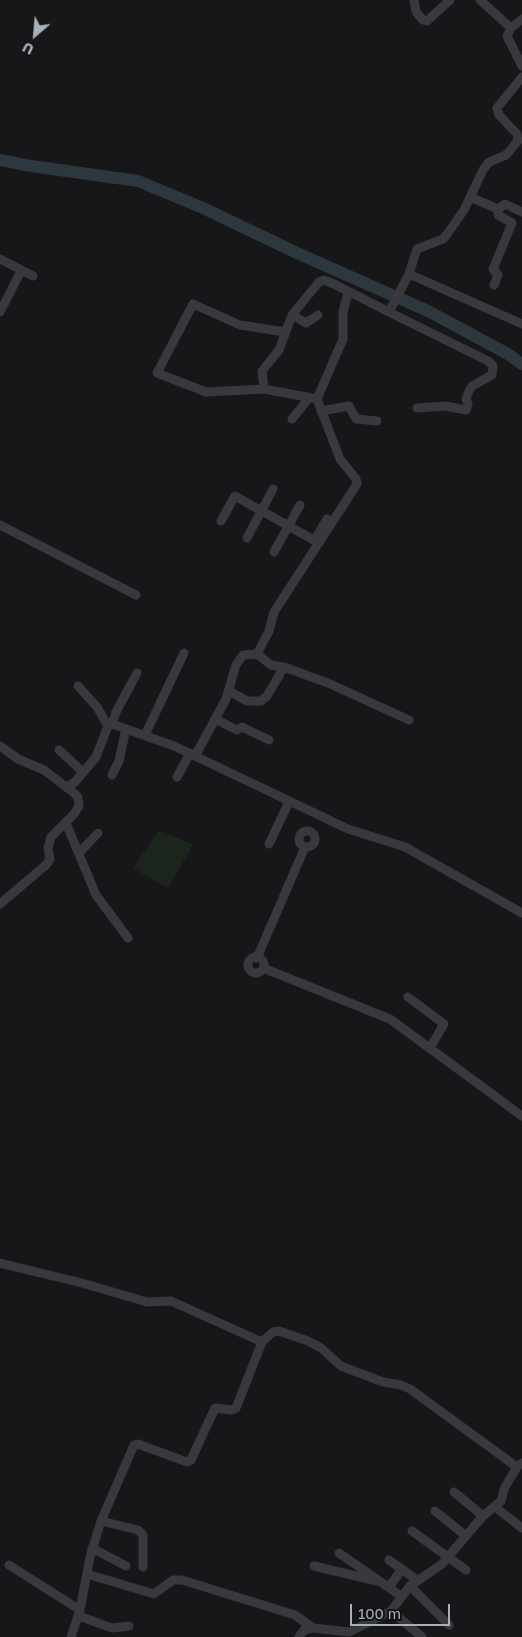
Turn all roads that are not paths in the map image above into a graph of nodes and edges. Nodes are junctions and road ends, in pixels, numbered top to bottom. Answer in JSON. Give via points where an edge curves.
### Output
{"nodes":[{"id":1,"x":414,"y":0,"type":"edge"},
{"id":2,"x":450,"y":0,"type":"edge"},
{"id":3,"x":480,"y":0,"type":"edge"},
{"id":4,"x":522,"y":18,"type":"edge"},
{"id":5,"x":511,"y":28,"type":"junction"},
{"id":6,"x":522,"y":66,"type":"edge"},
{"id":7,"x":522,"y":77,"type":"edge"},
{"id":8,"x":470,"y":197,"type":"junction"},
{"id":9,"x":498,"y":209,"type":"junction"},
{"id":10,"x":522,"y":212,"type":"edge"},
{"id":11,"x":0,"y":259,"type":"edge"},
{"id":12,"x":21,"y":271,"type":"junction"},
{"id":13,"x":409,"y":274,"type":"junction"},
{"id":14,"x":33,"y":276,"type":"dead end"},
{"id":15,"x":494,"y":285,"type":"dead end"},
{"id":16,"x":348,"y":293,"type":"junction"},
{"id":17,"x":390,"y":309,"type":"junction"},
{"id":18,"x":0,"y":312,"type":"edge"},
{"id":19,"x":318,"y":314,"type":"dead end"},
{"id":20,"x":292,"y":315,"type":"junction"},
{"id":21,"x":522,"y":324,"type":"edge"},
{"id":22,"x":285,"y":332,"type":"junction"},
{"id":23,"x":264,"y":390,"type":"junction"},
{"id":24,"x":313,"y":398,"type":"junction"},
{"id":25,"x":417,"y":408,"type":"dead end"},
{"id":26,"x":321,"y":412,"type":"junction"},
{"id":27,"x":292,"y":419,"type":"dead end"},
{"id":28,"x":377,"y":421,"type":"dead end"},
{"id":29,"x":273,"y":489,"type":"dead end"},
{"id":30,"x":300,"y":504,"type":"dead end"},
{"id":31,"x":261,"y":511,"type":"junction"},
{"id":32,"x":327,"y":519,"type":"dead end"},
{"id":33,"x":221,"y":521,"type":"dead end"},
{"id":34,"x":0,"y":524,"type":"edge"},
{"id":35,"x":288,"y":526,"type":"junction"},
{"id":36,"x":247,"y":538,"type":"dead end"},
{"id":37,"x":317,"y":542,"type":"junction"},
{"id":38,"x":274,"y":552,"type":"dead end"},
{"id":39,"x":299,"y":569,"type":"dead end"},
{"id":40,"x":136,"y":595,"type":"dead end"},
{"id":41,"x":184,"y":653,"type":"dead end"},
{"id":42,"x":257,"y":654,"type":"junction"},
{"id":43,"x":284,"y":667,"type":"junction"},
{"id":44,"x":137,"y":673,"type":"dead end"},
{"id":45,"x":78,"y":686,"type":"dead end"},
{"id":46,"x":229,"y":691,"type":"junction"},
{"id":47,"x":215,"y":719,"type":"junction"},
{"id":48,"x":409,"y":720,"type":"dead end"},
{"id":49,"x":110,"y":725,"type":"junction"},
{"id":50,"x":126,"y":729,"type":"junction"},
{"id":51,"x":145,"y":735,"type":"junction"},
{"id":52,"x":269,"y":740,"type":"dead end"},
{"id":53,"x":0,"y":746,"type":"edge"},
{"id":54,"x":59,"y":750,"type":"dead end"},
{"id":55,"x":192,"y":754,"type":"junction"},
{"id":56,"x":82,"y":771,"type":"junction"},
{"id":57,"x":112,"y":775,"type":"dead end"},
{"id":58,"x":177,"y":777,"type":"dead end"},
{"id":59,"x":67,"y":787,"type":"junction"},
{"id":60,"x":290,"y":802,"type":"junction"},
{"id":61,"x":316,"y":814,"type":"junction"},
{"id":62,"x":66,"y":823,"type":"junction"},
{"id":63,"x":98,"y":833,"type":"dead end"},
{"id":64,"x":269,"y":844,"type":"dead end"},
{"id":65,"x":80,"y":852,"type":"junction"},
{"id":66,"x":0,"y":904,"type":"edge"},
{"id":67,"x":522,"y":913,"type":"edge"},
{"id":68,"x":128,"y":938,"type":"dead end"},
{"id":69,"x":258,"y":958,"type":"junction"},
{"id":70,"x":263,"y":968,"type":"junction"},
{"id":71,"x":408,"y":997,"type":"dead end"},
{"id":72,"x":430,"y":1048,"type":"junction"},
{"id":73,"x":522,"y":1116,"type":"edge"},
{"id":74,"x":0,"y":1263,"type":"edge"},
{"id":75,"x":262,"y":1342,"type":"junction"},
{"id":76,"x":520,"y":1465,"type":"edge"},
{"id":77,"x":454,"y":1492,"type":"dead end"},
{"id":78,"x":495,"y":1507,"type":"junction"},
{"id":79,"x":435,"y":1511,"type":"dead end"},
{"id":80,"x":483,"y":1516,"type":"junction"},
{"id":81,"x":101,"y":1521,"type":"junction"},
{"id":82,"x":522,"y":1528,"type":"edge"},
{"id":83,"x":412,"y":1531,"type":"dead end"},
{"id":84,"x":466,"y":1536,"type":"junction"},
{"id":85,"x":92,"y":1548,"type":"junction"},
{"id":86,"x":339,"y":1553,"type":"dead end"},
{"id":87,"x":448,"y":1557,"type":"junction"},
{"id":88,"x":389,"y":1560,"type":"dead end"},
{"id":89,"x":9,"y":1565,"type":"dead end"},
{"id":90,"x":126,"y":1566,"type":"dead end"},
{"id":91,"x":314,"y":1566,"type":"dead end"},
{"id":92,"x":143,"y":1567,"type":"dead end"},
{"id":93,"x":402,"y":1569,"type":"junction"},
{"id":94,"x":466,"y":1570,"type":"dead end"},
{"id":95,"x":87,"y":1574,"type":"junction"},
{"id":96,"x":380,"y":1581,"type":"junction"},
{"id":97,"x":414,"y":1583,"type":"junction"},
{"id":98,"x":389,"y":1587,"type":"junction"},
{"id":99,"x":401,"y":1596,"type":"junction"},
{"id":100,"x":391,"y":1611,"type":"junction"},
{"id":101,"x":79,"y":1613,"type":"junction"},
{"id":102,"x":449,"y":1625,"type":"dead end"},
{"id":103,"x":129,"y":1626,"type":"dead end"},
{"id":104,"x":313,"y":1628,"type":"junction"},
{"id":105,"x":71,"y":1637,"type":"edge"},
{"id":106,"x":299,"y":1637,"type":"edge"},
{"id":107,"x":422,"y":1637,"type":"edge"}],
"edges":[{"from":1,"to":2,"type":"street","via":[[416,12],[427,21]]},
{"from":3,"to":5,"type":"street"},
{"from":4,"to":5,"type":"street"},
{"from":5,"to":6,"type":"street","via":[[508,40]]},
{"from":7,"to":8,"type":"street","via":[[498,108],[499,116],[518,136],[516,144],[506,155],[489,162]]},
{"from":8,"to":9,"type":"street"},
{"from":8,"to":13,"type":"street","via":[[443,239],[417,249]]},
{"from":9,"to":10,"type":"street","via":[[505,204]]},
{"from":9,"to":15,"type":"street","via":[[498,216],[512,222],[493,268],[498,275]]},
{"from":11,"to":12,"type":"street"},
{"from":12,"to":14,"type":"street"},
{"from":12,"to":18,"type":"street"},
{"from":13,"to":17,"type":"street"},
{"from":13,"to":21,"type":"street"},
{"from":16,"to":17,"type":"street"},
{"from":16,"to":20,"type":"street","via":[[324,280],[313,288]]},
{"from":16,"to":24,"type":"street","via":[[344,339]]},
{"from":17,"to":25,"type":"street","via":[[493,366],[492,375],[472,386],[466,399],[466,410],[446,406]]},
{"from":19,"to":20,"type":"street","via":[[306,322]]},
{"from":20,"to":22,"type":"street"},
{"from":22,"to":23,"type":"street","via":[[279,350],[262,371]]},
{"from":22,"to":23,"type":"street","via":[[240,325],[192,305],[157,373],[206,392]]},
{"from":23,"to":24,"type":"street"},
{"from":24,"to":26,"type":"street"},
{"from":24,"to":27,"type":"street"},
{"from":26,"to":28,"type":"street","via":[[349,406],[357,419]]},
{"from":26,"to":37,"type":"street","via":[[340,459],[357,482]]},
{"from":29,"to":31,"type":"street"},
{"from":30,"to":35,"type":"street"},
{"from":31,"to":33,"type":"street","via":[[235,496]]},
{"from":31,"to":35,"type":"street"},
{"from":31,"to":36,"type":"street"},
{"from":32,"to":37,"type":"street"},
{"from":34,"to":40,"type":"street"},
{"from":35,"to":37,"type":"street"},
{"from":35,"to":38,"type":"street"},
{"from":37,"to":39,"type":"street"},
{"from":37,"to":42,"type":"street","via":[[274,612]]},
{"from":41,"to":51,"type":"street"},
{"from":42,"to":43,"type":"street","via":[[266,663]]},
{"from":42,"to":46,"type":"street","via":[[241,657]]},
{"from":43,"to":46,"type":"street","via":[[261,701],[247,701]]},
{"from":43,"to":48,"type":"street","via":[[352,692]]},
{"from":44,"to":49,"type":"street"},
{"from":45,"to":49,"type":"street"},
{"from":46,"to":47,"type":"street"},
{"from":47,"to":52,"type":"street","via":[[237,730],[242,726]]},
{"from":47,"to":55,"type":"street"},
{"from":49,"to":50,"type":"street"},
{"from":49,"to":56,"type":"street","via":[[96,757]]},
{"from":50,"to":51,"type":"street"},
{"from":50,"to":57,"type":"street","via":[[119,761]]},
{"from":51,"to":55,"type":"street"},
{"from":53,"to":59,"type":"street"},
{"from":54,"to":56,"type":"street"},
{"from":55,"to":58,"type":"street"},
{"from":55,"to":60,"type":"street"},
{"from":56,"to":59,"type":"street"},
{"from":59,"to":62,"type":"street","via":[[78,797],[79,806]]},
{"from":60,"to":61,"type":"street"},
{"from":60,"to":64,"type":"street"},
{"from":61,"to":67,"type":"street","via":[[366,836],[405,847]]},
{"from":61,"to":69,"type":"street","via":[[310,832],[316,838],[315,844],[305,847]]},
{"from":62,"to":65,"type":"street"},
{"from":62,"to":66,"type":"street","via":[[51,837],[47,864]]},
{"from":63,"to":65,"type":"street"},
{"from":65,"to":68,"type":"street","via":[[96,895]]},
{"from":69,"to":70,"type":"street","via":[[262,960]]},
{"from":69,"to":70,"type":"street","via":[[250,960],[248,967],[254,972]]},
{"from":70,"to":72,"type":"street","via":[[390,1019]]},
{"from":71,"to":72,"type":"street","via":[[444,1024]]},
{"from":72,"to":73,"type":"street"},
{"from":74,"to":75,"type":"street","via":[[147,1302],[171,1301]]},
{"from":75,"to":76,"type":"street","via":[[273,1332],[285,1332],[318,1345],[341,1366],[403,1386]]},
{"from":75,"to":81,"type":"street","via":[[236,1408],[215,1408],[191,1460],[186,1462],[135,1444]]},
{"from":76,"to":78,"type":"street"},
{"from":77,"to":80,"type":"street"},
{"from":78,"to":80,"type":"street"},
{"from":78,"to":82,"type":"street"},
{"from":79,"to":84,"type":"street"},
{"from":80,"to":84,"type":"street"},
{"from":81,"to":85,"type":"street"},
{"from":81,"to":92,"type":"street","via":[[138,1530],[143,1535]]},
{"from":83,"to":87,"type":"street"},
{"from":84,"to":87,"type":"street"},
{"from":85,"to":90,"type":"street"},
{"from":85,"to":95,"type":"street"},
{"from":86,"to":96,"type":"street"},
{"from":87,"to":94,"type":"street"},
{"from":87,"to":97,"type":"street","via":[[438,1568]]},
{"from":88,"to":93,"type":"street"},
{"from":89,"to":101,"type":"street"},
{"from":91,"to":96,"type":"street"},
{"from":93,"to":97,"type":"street"},
{"from":93,"to":98,"type":"street"},
{"from":95,"to":101,"type":"street"},
{"from":95,"to":104,"type":"street","via":[[154,1594],[173,1580],[182,1580],[295,1615]]},
{"from":96,"to":98,"type":"street"},
{"from":97,"to":99,"type":"street"},
{"from":97,"to":102,"type":"street"},
{"from":98,"to":99,"type":"street"},
{"from":99,"to":100,"type":"street"},
{"from":100,"to":104,"type":"street","via":[[349,1632]]},
{"from":100,"to":107,"type":"street"},
{"from":101,"to":103,"type":"street","via":[[112,1628]]},
{"from":101,"to":105,"type":"street"},
{"from":104,"to":106,"type":"street","via":[[304,1630]]}]}
